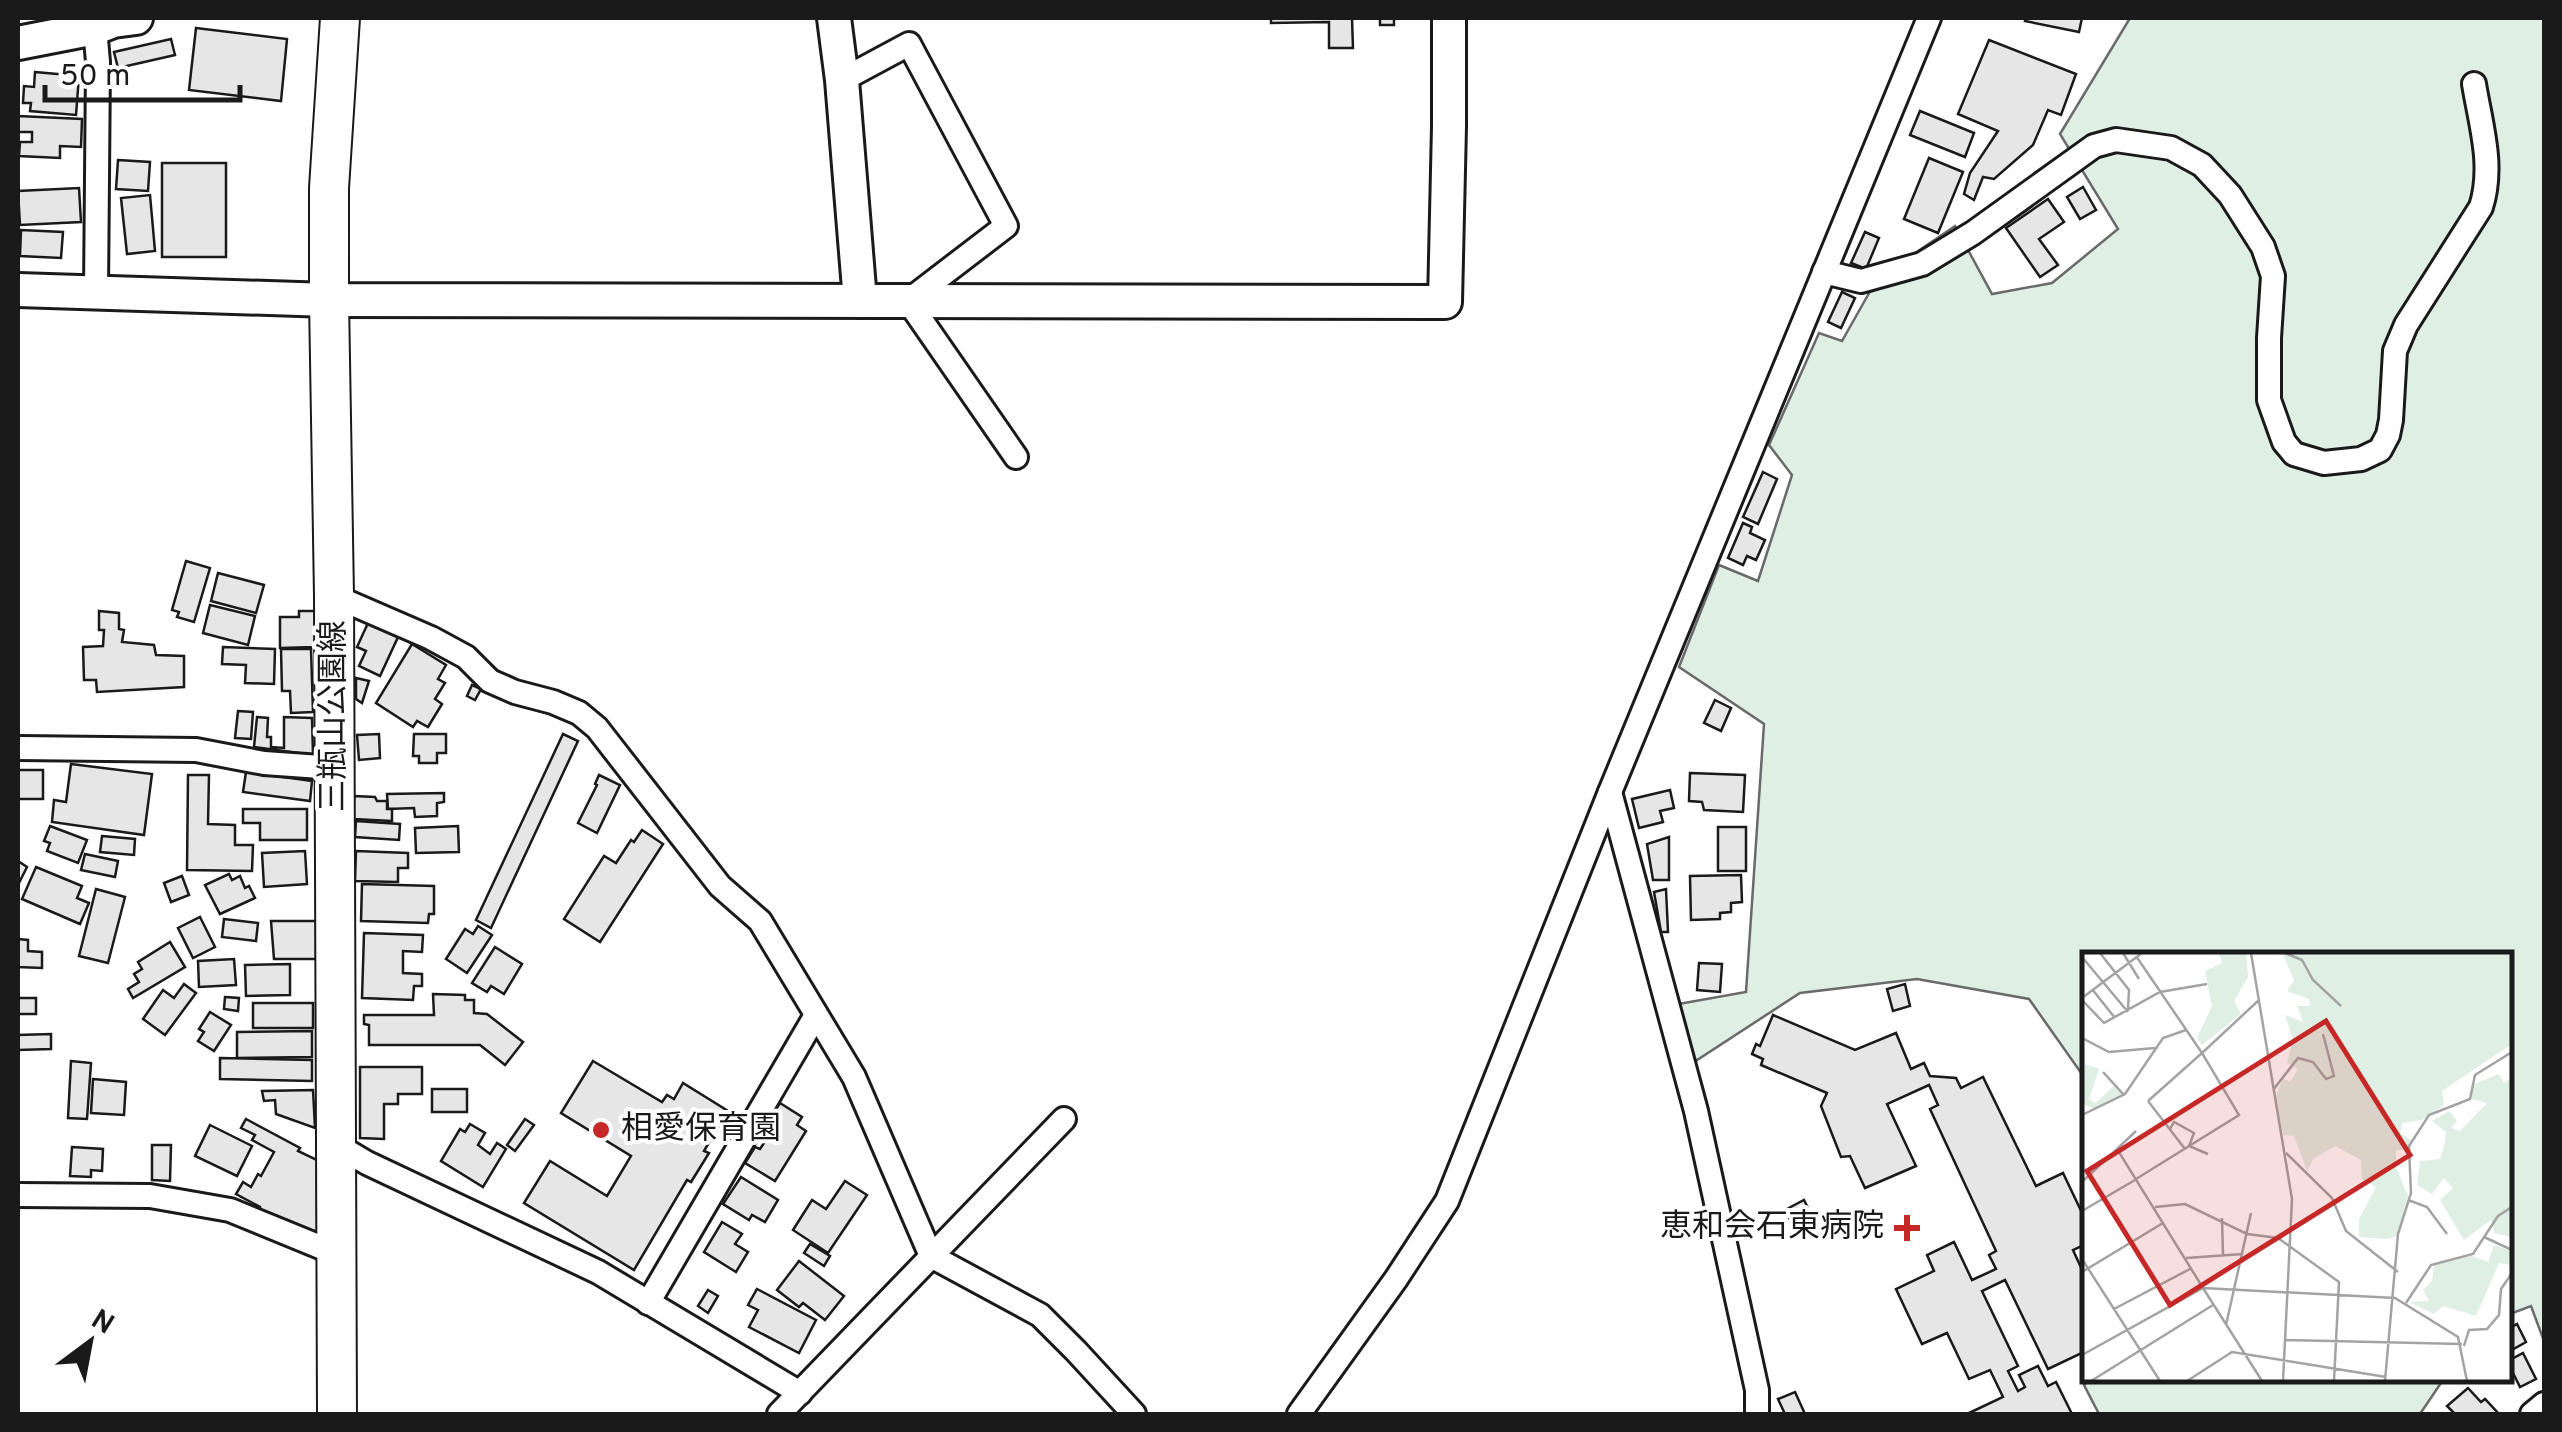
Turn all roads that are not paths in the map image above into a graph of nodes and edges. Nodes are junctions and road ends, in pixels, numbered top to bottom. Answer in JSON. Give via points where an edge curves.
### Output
{"nodes":[{"id":1,"x":136,"y":18,"type":"edge"},
{"id":2,"x":340,"y":18,"type":"edge"},
{"id":3,"x":834,"y":18,"type":"edge"},
{"id":4,"x":1448,"y":18,"type":"edge"},
{"id":5,"x":1929,"y":18,"type":"edge"},
{"id":6,"x":94,"y":28,"type":"junction"},
{"id":7,"x":18,"y":43,"type":"edge"},
{"id":8,"x":842,"y":80,"type":"junction"},
{"id":9,"x":2474,"y":84,"type":"dead end"},
{"id":10,"x":1824,"y":272,"type":"junction"},
{"id":11,"x":18,"y":290,"type":"edge"},
{"id":12,"x":96,"y":292,"type":"junction"},
{"id":13,"x":328,"y":300,"type":"junction"},
{"id":14,"x":860,"y":301,"type":"junction"},
{"id":15,"x":908,"y":301,"type":"junction"},
{"id":16,"x":1016,"y":457,"type":"dead end"},
{"id":17,"x":334,"y":596,"type":"junction"},
{"id":18,"x":18,"y":748,"type":"edge"},
{"id":19,"x":335,"y":768,"type":"junction"},
{"id":20,"x":1610,"y":792,"type":"junction"},
{"id":21,"x":816,"y":1015,"type":"junction"},
{"id":22,"x":1064,"y":1118,"type":"dead end"},
{"id":23,"x":334,"y":1144,"type":"junction"},
{"id":24,"x":18,"y":1195,"type":"edge"},
{"id":25,"x":336,"y":1253,"type":"junction"},
{"id":26,"x":931,"y":1256,"type":"junction"},
{"id":27,"x":648,"y":1303,"type":"junction"},
{"id":28,"x":800,"y":1393,"type":"junction"},
{"id":29,"x":2544,"y":1404,"type":"edge"},
{"id":30,"x":336,"y":1414,"type":"edge"},
{"id":31,"x":778,"y":1414,"type":"edge"},
{"id":32,"x":1134,"y":1414,"type":"edge"},
{"id":33,"x":1299,"y":1414,"type":"edge"},
{"id":34,"x":1756,"y":1414,"type":"edge"},
{"id":35,"x":2532,"y":1414,"type":"edge"}],
"edges":[{"from":1,"to":6,"type":"street"},
{"from":2,"to":13,"type":"main road","name":"三瓶山公園線"},
{"from":3,"to":8,"type":"street"},
{"from":4,"to":15,"type":"street","via":[[1444,302]]},
{"from":5,"to":10,"type":"street"},
{"from":6,"to":7,"type":"street"},
{"from":6,"to":12,"type":"street"},
{"from":8,"to":14,"type":"street"},
{"from":8,"to":15,"type":"street","via":[[909,44],[1006,226]]},
{"from":9,"to":10,"type":"street","via":[[2488,162],[2482,207],[2406,324],[2395,350],[2388,435],[2380,450],[2361,460],[2324,463],[2294,454],[2284,442],[2269,400],[2272,276],[2263,247],[2230,195],[2202,165],[2171,148],[2116,140],[2094,146],[1922,264],[1860,281]]},
{"from":10,"to":20,"type":"street"},
{"from":11,"to":12,"type":"street"},
{"from":12,"to":13,"type":"street"},
{"from":13,"to":14,"type":"street"},
{"from":13,"to":17,"type":"main road","name":"三瓶山公園線"},
{"from":14,"to":15,"type":"street"},
{"from":15,"to":16,"type":"street"},
{"from":17,"to":19,"type":"main road","name":"三瓶山公園線"},
{"from":17,"to":21,"type":"street","via":[[432,638],[490,681],[579,713],[597,728],[720,886],[760,921]]},
{"from":18,"to":19,"type":"street","via":[[196,750]]},
{"from":19,"to":23,"type":"main road","name":"三瓶山公園線"},
{"from":20,"to":33,"type":"street","via":[[1447,1201]]},
{"from":20,"to":34,"type":"street","via":[[1696,1110]]},
{"from":21,"to":26,"type":"street","via":[[854,1077]]},
{"from":21,"to":27,"type":"street"},
{"from":22,"to":26,"type":"street"},
{"from":23,"to":25,"type":"main road","name":"三瓶山公園線"},
{"from":23,"to":27,"type":"street","via":[[598,1272]]},
{"from":24,"to":25,"type":"street","via":[[150,1196],[230,1210]]},
{"from":25,"to":30,"type":"main road","name":"三瓶山公園線"},
{"from":26,"to":28,"type":"street"},
{"from":26,"to":32,"type":"street","via":[[1040,1315]]},
{"from":27,"to":28,"type":"street"},
{"from":28,"to":31,"type":"street"},
{"from":29,"to":35,"type":"street"}]}
